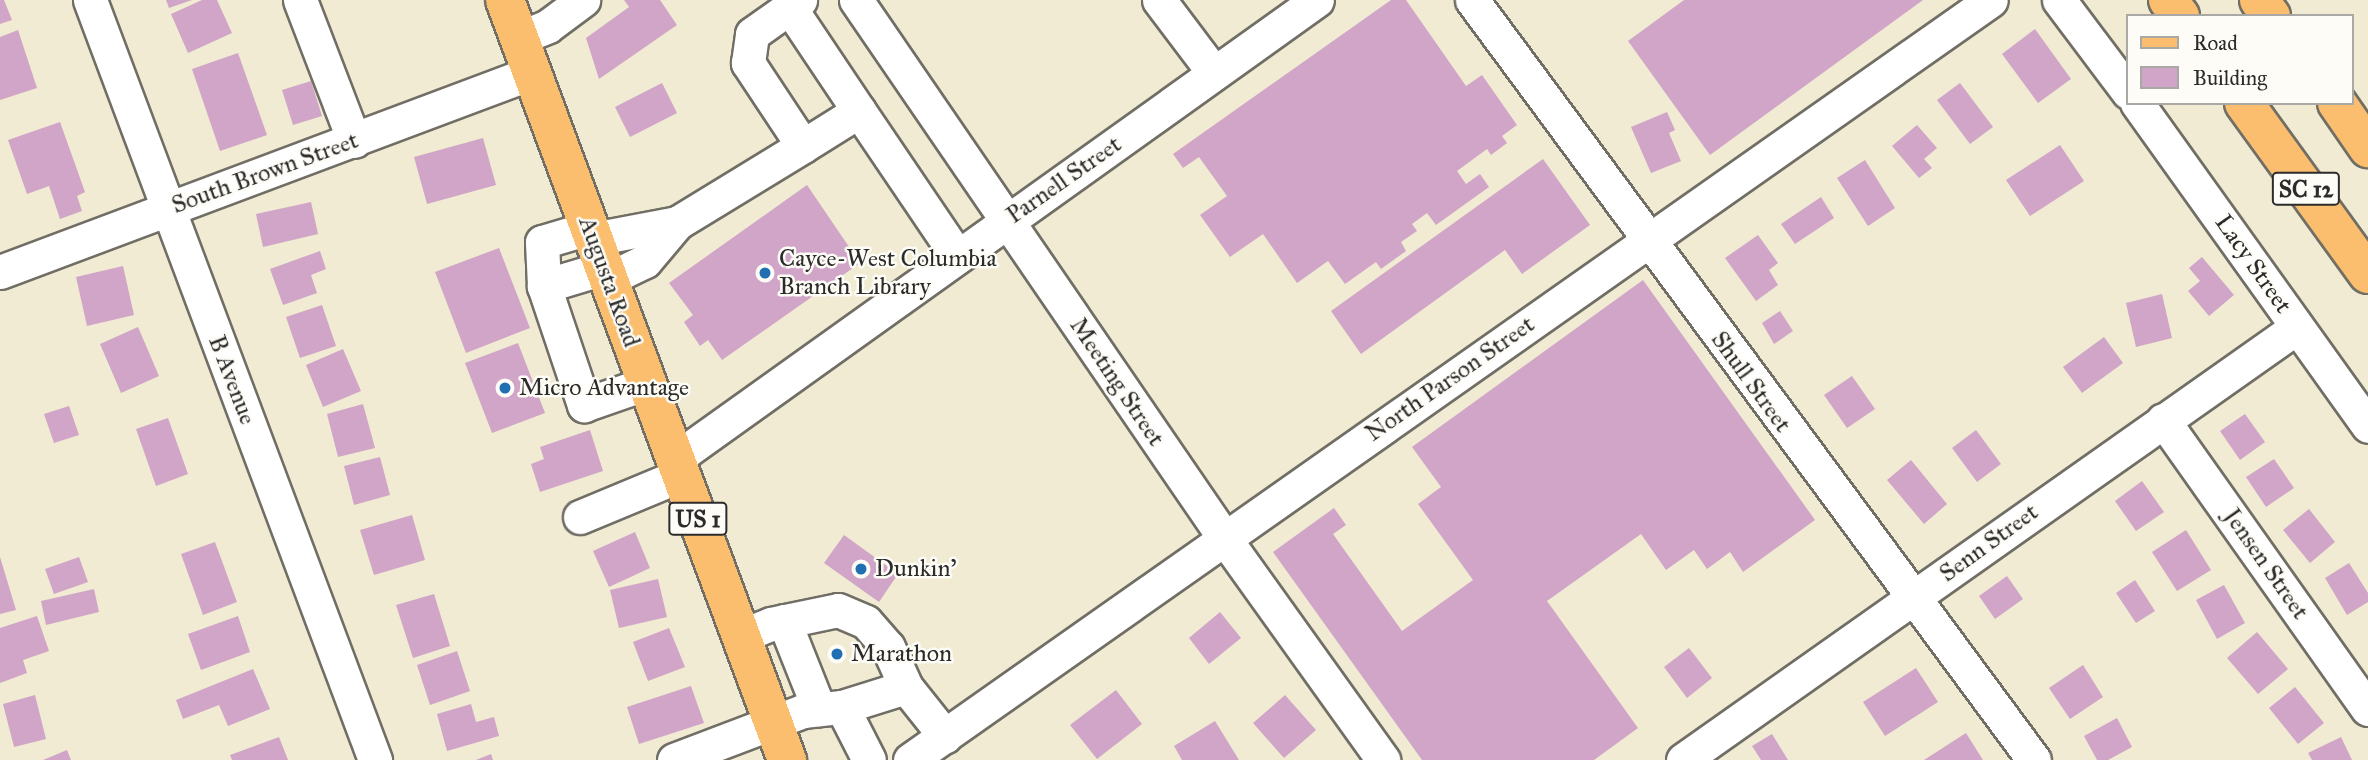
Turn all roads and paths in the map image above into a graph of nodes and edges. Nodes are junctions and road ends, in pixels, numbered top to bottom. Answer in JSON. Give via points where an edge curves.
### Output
{"nodes":[{"id":1,"x":90,"y":0,"type":"edge"},
{"id":2,"x":300,"y":0,"type":"edge"},
{"id":3,"x":505,"y":0,"type":"edge"},
{"id":4,"x":583,"y":0,"type":"edge"},
{"id":5,"x":856,"y":0,"type":"edge"},
{"id":6,"x":1159,"y":0,"type":"edge"},
{"id":7,"x":1317,"y":0,"type":"edge"},
{"id":8,"x":1472,"y":0,"type":"edge"},
{"id":9,"x":1991,"y":0,"type":"edge"},
{"id":10,"x":2059,"y":0,"type":"edge"},
{"id":11,"x":795,"y":4,"type":"edge"},
{"id":12,"x":519,"y":38,"type":"junction"},
{"id":13,"x":531,"y":73,"type":"junction"},
{"id":14,"x":1214,"y":73,"type":"junction"},
{"id":15,"x":2126,"y":89,"type":"edge"},
{"id":16,"x":2138,"y":105,"type":"edge"},
{"id":17,"x":2245,"y":105,"type":"edge"},
{"id":18,"x":2338,"y":105,"type":"edge"},
{"id":19,"x":859,"y":111,"type":"junction"},
{"id":20,"x":354,"y":141,"type":"junction"},
{"id":21,"x":803,"y":146,"type":"junction"},
{"id":22,"x":2368,"y":148,"type":"edge"},
{"id":23,"x":167,"y":208,"type":"junction"},
{"id":24,"x":1007,"y":220,"type":"junction"},
{"id":25,"x":1648,"y":242,"type":"junction"},
{"id":26,"x":598,"y":253,"type":"junction"},
{"id":27,"x":957,"y":256,"type":"junction"},
{"id":28,"x":0,"y":272,"type":"edge"},
{"id":29,"x":2368,"y":274,"type":"edge"},
{"id":30,"x":544,"y":286,"type":"junction"},
{"id":31,"x":2297,"y":327,"type":"junction"},
{"id":32,"x":647,"y":383,"type":"junction"},
{"id":33,"x":2163,"y":420,"type":"junction"},
{"id":34,"x":2368,"y":425,"type":"edge"},
{"id":35,"x":678,"y":467,"type":"junction"},
{"id":36,"x":580,"y":517,"type":"dead end"},
{"id":37,"x":1224,"y":539,"type":"junction"},
{"id":38,"x":1912,"y":598,"type":"junction"},
{"id":39,"x":784,"y":621,"type":"junction"},
{"id":40,"x":741,"y":636,"type":"junction"},
{"id":41,"x":906,"y":687,"type":"junction"},
{"id":42,"x":831,"y":708,"type":"junction"},
{"id":43,"x":2368,"y":709,"type":"edge"},
{"id":44,"x":773,"y":722,"type":"junction"},
{"id":45,"x":945,"y":736,"type":"junction"},
{"id":46,"x":375,"y":760,"type":"edge"},
{"id":47,"x":674,"y":760,"type":"edge"},
{"id":48,"x":787,"y":760,"type":"edge"},
{"id":49,"x":869,"y":760,"type":"edge"},
{"id":50,"x":910,"y":760,"type":"edge"},
{"id":51,"x":1382,"y":760,"type":"edge"},
{"id":52,"x":1683,"y":760,"type":"edge"},
{"id":53,"x":2034,"y":760,"type":"edge"}],
"edges":[{"from":1,"to":23,"type":"street","name":"B Avenue"},
{"from":2,"to":20,"type":"street"},
{"from":3,"to":12,"type":"main road","name":"Augusta Road","number":"US 1"},
{"from":4,"to":12,"type":"street","via":[[548,26]]},
{"from":5,"to":24,"type":"street","name":"Meeting Street"},
{"from":6,"to":14,"type":"street"},
{"from":7,"to":14,"type":"street","name":"Parnell Street"},
{"from":8,"to":25,"type":"street","name":"Shull Street"},
{"from":9,"to":25,"type":"street","name":"North Parson Street"},
{"from":10,"to":15,"type":"street"},
{"from":11,"to":19,"type":"street"},
{"from":11,"to":21,"type":"street","via":[[752,34],[748,63]]},
{"from":12,"to":13,"type":"main road","name":"Augusta Road","number":"US 1"},
{"from":13,"to":20,"type":"street","name":"South Brown Street"},
{"from":13,"to":26,"type":"main road","name":"Augusta Road","number":"US 1"},
{"from":14,"to":24,"type":"street","name":"Parnell Street"},
{"from":16,"to":31,"type":"street","name":"Lacy Street"},
{"from":17,"to":29,"type":"main road","number":"SC 12"},
{"from":18,"to":22,"type":"main road","number":"SC 12"},
{"from":19,"to":21,"type":"street"},
{"from":19,"to":27,"type":"street"},
{"from":20,"to":23,"type":"street","name":"South Brown Street"},
{"from":21,"to":26,"type":"street","via":[[677,223],[645,261]]},
{"from":23,"to":28,"type":"street","name":"South Brown Street"},
{"from":23,"to":46,"type":"street","name":"B Avenue"},
{"from":24,"to":27,"type":"street","name":"Parnell Street"},
{"from":24,"to":37,"type":"street","name":"Meeting Street"},
{"from":25,"to":37,"type":"street","name":"North Parson Street"},
{"from":25,"to":38,"type":"street","name":"Shull Street"},
{"from":26,"to":30,"type":"street"},
{"from":26,"to":30,"type":"street","via":[[542,242]]},
{"from":26,"to":32,"type":"main road","name":"Augusta Road","number":"US 1"},
{"from":27,"to":35,"type":"street","name":"Parnell Street"},
{"from":30,"to":32,"type":"street","via":[[584,405]]},
{"from":31,"to":33,"type":"street","name":"Senn Street"},
{"from":31,"to":34,"type":"street","name":"Lacy Street"},
{"from":32,"to":35,"type":"main road","name":"Augusta Road","number":"US 1"},
{"from":33,"to":38,"type":"street","name":"Senn Street"},
{"from":33,"to":43,"type":"street","name":"Jensen Street"},
{"from":35,"to":36,"type":"street","name":"Parnell Street"},
{"from":35,"to":40,"type":"main road","name":"Augusta Road","number":"US 1"},
{"from":37,"to":45,"type":"street","name":"North Parson Street"},
{"from":37,"to":51,"type":"street","name":"Meeting Street"},
{"from":38,"to":52,"type":"street","name":"Senn Street"},
{"from":38,"to":53,"type":"street","name":"Shull Street"},
{"from":39,"to":40,"type":"street"},
{"from":39,"to":41,"type":"street","via":[[838,610],[866,622],[888,647]]},
{"from":39,"to":42,"type":"street"},
{"from":40,"to":44,"type":"main road","name":"Augusta Road","number":"US 1"},
{"from":41,"to":42,"type":"street"},
{"from":41,"to":45,"type":"street"},
{"from":42,"to":44,"type":"street"},
{"from":42,"to":49,"type":"street"},
{"from":44,"to":47,"type":"street"},
{"from":44,"to":48,"type":"main road","name":"Augusta Road","number":"US 1"},
{"from":45,"to":50,"type":"street","name":"North Parson Street"}]}
